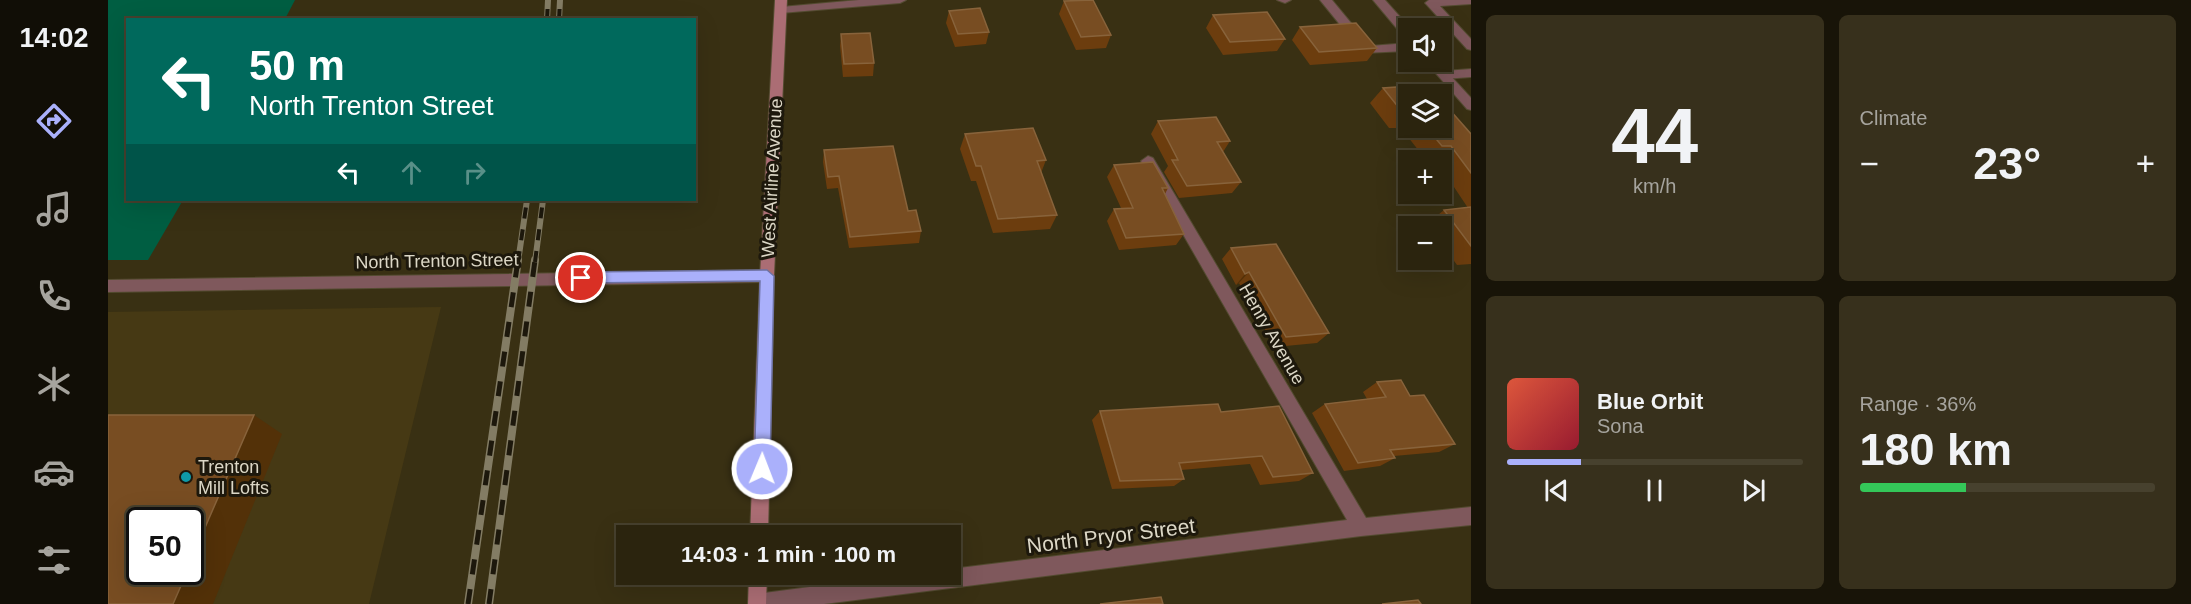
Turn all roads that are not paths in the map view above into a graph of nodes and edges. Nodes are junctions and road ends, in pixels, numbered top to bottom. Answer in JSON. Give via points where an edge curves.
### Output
{"nodes":[{"id":1,"x":900,"y":0,"type":"edge"},
{"id":2,"x":1326,"y":0,"type":"edge"},
{"id":3,"x":1379,"y":0,"type":"edge"},
{"id":4,"x":1471,"y":1,"type":"edge"},
{"id":5,"x":781,"y":5,"type":"edge"},
{"id":6,"x":1398,"y":22,"type":"edge"},
{"id":7,"x":1471,"y":46,"type":"edge"},
{"id":8,"x":1398,"y":48,"type":"edge"},
{"id":9,"x":1441,"y":72,"type":"edge"},
{"id":10,"x":1471,"y":73,"type":"edge"},
{"id":11,"x":1444,"y":75,"type":"junction"},
{"id":12,"x":1471,"y":106,"type":"edge"},
{"id":13,"x":1148,"y":161,"type":"edge"},
{"id":14,"x":767,"y":276,"type":"junction"},
{"id":15,"x":108,"y":286,"type":"edge"},
{"id":16,"x":1471,"y":516,"type":"edge"},
{"id":17,"x":759,"y":525,"type":"edge"},
{"id":18,"x":1361,"y":527,"type":"junction"},
{"id":19,"x":758,"y":585,"type":"edge"},
{"id":20,"x":757,"y":604,"type":"edge"}],
"edges":[{"from":1,"to":5,"type":"street"},
{"from":2,"to":8,"type":"street","via":[[1367,50]]},
{"from":3,"to":6,"type":"street"},
{"from":4,"to":7,"type":"street","via":[[1431,3]]},
{"from":5,"to":14,"type":"main road","name":"West Airline Avenue"},
{"from":9,"to":11,"type":"street"},
{"from":10,"to":11,"type":"street"},
{"from":11,"to":12,"type":"street"},
{"from":13,"to":18,"type":"street","name":"Henry Avenue"},
{"from":14,"to":15,"type":"street","name":"North Trenton Street"},
{"from":14,"to":17,"type":"main road","name":"West Airline Avenue"},
{"from":16,"to":18,"type":"street","name":"North Pryor Street"},
{"from":18,"to":20,"type":"street","name":"North Pryor Street"},
{"from":19,"to":20,"type":"main road"}]}
